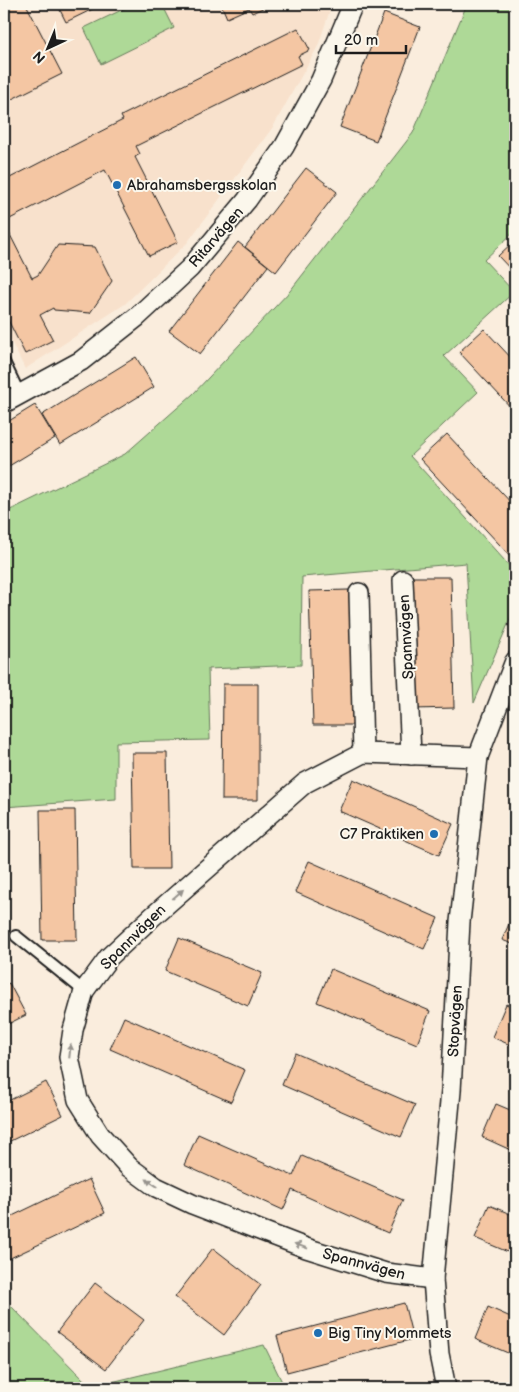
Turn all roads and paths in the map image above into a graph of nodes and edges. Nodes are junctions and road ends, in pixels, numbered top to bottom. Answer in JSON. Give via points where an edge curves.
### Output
{"nodes":[{"id":1,"x":352,"y":4,"type":"edge"},
{"id":2,"x":4,"y":362,"type":"edge"},
{"id":3,"x":12,"y":399,"type":"edge"},
{"id":4,"x":403,"y":580,"type":"dead end"},
{"id":5,"x":360,"y":593,"type":"dead end"},
{"id":6,"x":515,"y":661,"type":"edge"},
{"id":7,"x":363,"y":753,"type":"junction"},
{"id":8,"x":411,"y":755,"type":"junction"},
{"id":9,"x":478,"y":757,"type":"junction"},
{"id":10,"x":16,"y":936,"type":"dead end"},
{"id":11,"x":84,"y":991,"type":"junction"},
{"id":12,"x":433,"y":1279,"type":"junction"},
{"id":13,"x":446,"y":1388,"type":"edge"}],
"edges":[{"from":1,"to":3,"type":"street","name":"Ritarvägen","via":[[321,80],[284,147],[241,208],[190,268],[137,317],[80,360]]},
{"from":2,"to":3,"type":"lane"},
{"from":4,"to":8,"type":"street","name":"Spannvägen"},
{"from":5,"to":7,"type":"street"},
{"from":6,"to":9,"type":"street","name":"Stopvägen"},
{"from":7,"to":8,"type":"street","name":"Spannvägen"},
{"from":11,"to":7,"type":"street","name":"Spannvägen","one_way":true,"via":[[109,957],[137,930],[305,783]]},
{"from":8,"to":9,"type":"street","name":"Spannvägen"},
{"from":9,"to":12,"type":"street","name":"Stopvägen","via":[[460,922],[451,1091]]},
{"from":10,"to":11,"type":"lane"},
{"from":12,"to":11,"type":"street","name":"Spannvägen","one_way":true,"via":[[386,1273],[306,1248],[192,1204],[156,1187],[129,1167],[100,1135],[78,1100],[69,1057]]},
{"from":12,"to":13,"type":"street","name":"Stopvägen","via":[[439,1354]]}]}
